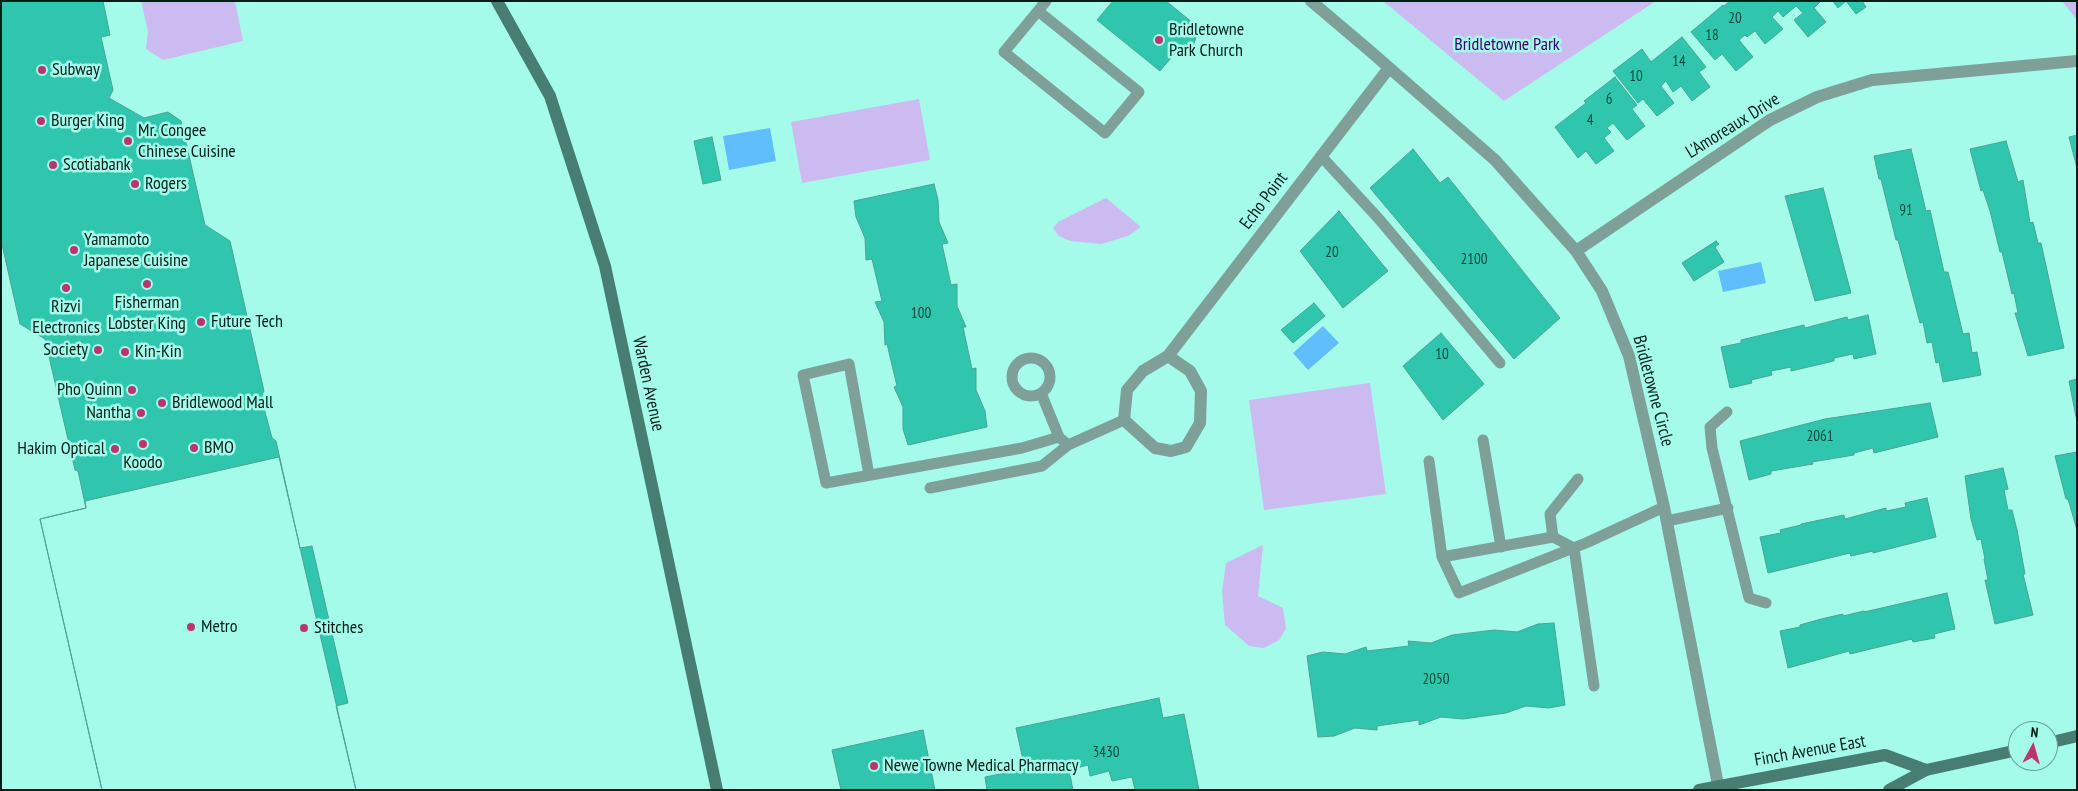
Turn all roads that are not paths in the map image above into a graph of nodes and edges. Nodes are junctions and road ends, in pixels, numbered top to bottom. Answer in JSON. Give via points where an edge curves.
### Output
{"nodes":[{"id":1,"x":497,"y":1,"type":"edge"},
{"id":2,"x":1046,"y":1,"type":"edge"},
{"id":3,"x":1310,"y":1,"type":"edge"},
{"id":4,"x":1038,"y":11,"type":"junction"},
{"id":5,"x":2077,"y":61,"type":"edge"},
{"id":6,"x":1390,"y":68,"type":"junction"},
{"id":7,"x":1320,"y":156,"type":"junction"},
{"id":8,"x":1576,"y":251,"type":"junction"},
{"id":9,"x":1168,"y":356,"type":"junction"},
{"id":10,"x":1500,"y":363,"type":"dead end"},
{"id":11,"x":1041,"y":393,"type":"dead end"},
{"id":12,"x":1727,"y":412,"type":"dead end"},
{"id":13,"x":1124,"y":420,"type":"junction"},
{"id":14,"x":1059,"y":437,"type":"junction"},
{"id":15,"x":1483,"y":440,"type":"dead end"},
{"id":16,"x":1068,"y":445,"type":"junction"},
{"id":17,"x":1429,"y":461,"type":"dead end"},
{"id":18,"x":869,"y":475,"type":"junction"},
{"id":19,"x":1578,"y":479,"type":"dead end"},
{"id":20,"x":930,"y":488,"type":"dead end"},
{"id":21,"x":1664,"y":507,"type":"junction"},
{"id":22,"x":1728,"y":508,"type":"junction"},
{"id":23,"x":1667,"y":521,"type":"junction"},
{"id":24,"x":1553,"y":537,"type":"junction"},
{"id":25,"x":1501,"y":547,"type":"junction"},
{"id":26,"x":1574,"y":548,"type":"junction"},
{"id":27,"x":1442,"y":557,"type":"junction"},
{"id":28,"x":1766,"y":603,"type":"dead end"},
{"id":29,"x":1594,"y":686,"type":"dead end"},
{"id":30,"x":2077,"y":736,"type":"edge"},
{"id":31,"x":2058,"y":741,"type":"edge"},
{"id":32,"x":2008,"y":752,"type":"edge"},
{"id":33,"x":1926,"y":770,"type":"junction"},
{"id":34,"x":1719,"y":788,"type":"edge"},
{"id":35,"x":717,"y":790,"type":"edge"},
{"id":36,"x":1699,"y":790,"type":"edge"},
{"id":37,"x":1888,"y":790,"type":"edge"}],
"edges":[{"from":1,"to":35,"type":"main road","name":"Warden Avenue","via":[[550,96],[605,266]]},
{"from":2,"to":4,"type":"lane"},
{"from":3,"to":6,"type":"street","name":"Bridletowne Circle"},
{"from":4,"to":4,"type":"lane","via":[[1004,52],[1105,133],[1139,92]]},
{"from":5,"to":8,"type":"street","name":"L'Amoreaux Drive","via":[[1872,80],[1817,97],[1770,120]]},
{"from":6,"to":7,"type":"street","name":"Echo Point"},
{"from":6,"to":8,"type":"street","name":"Bridletowne Circle","via":[[1495,160]]},
{"from":7,"to":9,"type":"street","name":"Echo Point"},
{"from":7,"to":10,"type":"lane"},
{"from":8,"to":21,"type":"street","name":"Bridletowne Circle","via":[[1602,291],[1629,356]]},
{"from":9,"to":13,"type":"street","name":"Echo Point","via":[[1143,371],[1127,390]]},
{"from":9,"to":13,"type":"street","via":[[1190,371],[1201,391],[1200,423],[1186,447],[1171,451],[1155,448]]},
{"from":11,"to":14,"type":"lane"},
{"from":12,"to":22,"type":"lane","via":[[1710,427],[1712,448]]},
{"from":13,"to":16,"type":"lane"},
{"from":14,"to":16,"type":"lane"},
{"from":14,"to":18,"type":"lane","via":[[1022,448]]},
{"from":15,"to":25,"type":"lane"},
{"from":16,"to":20,"type":"lane","via":[[1042,466]]},
{"from":17,"to":27,"type":"lane"},
{"from":18,"to":18,"type":"lane","via":[[826,483],[803,375],[849,364]]},
{"from":19,"to":24,"type":"lane","via":[[1550,514]]},
{"from":21,"to":23,"type":"street","name":"Bridletowne Circle"},
{"from":21,"to":26,"type":"lane"},
{"from":22,"to":23,"type":"lane"},
{"from":22,"to":28,"type":"lane","via":[[1749,598]]},
{"from":23,"to":34,"type":"street","name":"Bridletowne Circle"},
{"from":24,"to":25,"type":"lane"},
{"from":24,"to":26,"type":"lane"},
{"from":25,"to":27,"type":"lane"},
{"from":26,"to":27,"type":"lane","via":[[1459,593]]},
{"from":26,"to":29,"type":"lane"},
{"from":30,"to":31,"type":"main road"},
{"from":32,"to":33,"type":"main road"},
{"from":33,"to":34,"type":"main road","name":"Finch Avenue East","via":[[1886,756]]},
{"from":33,"to":37,"type":"main road"},
{"from":34,"to":36,"type":"main road","name":"Finch Avenue East"}]}
